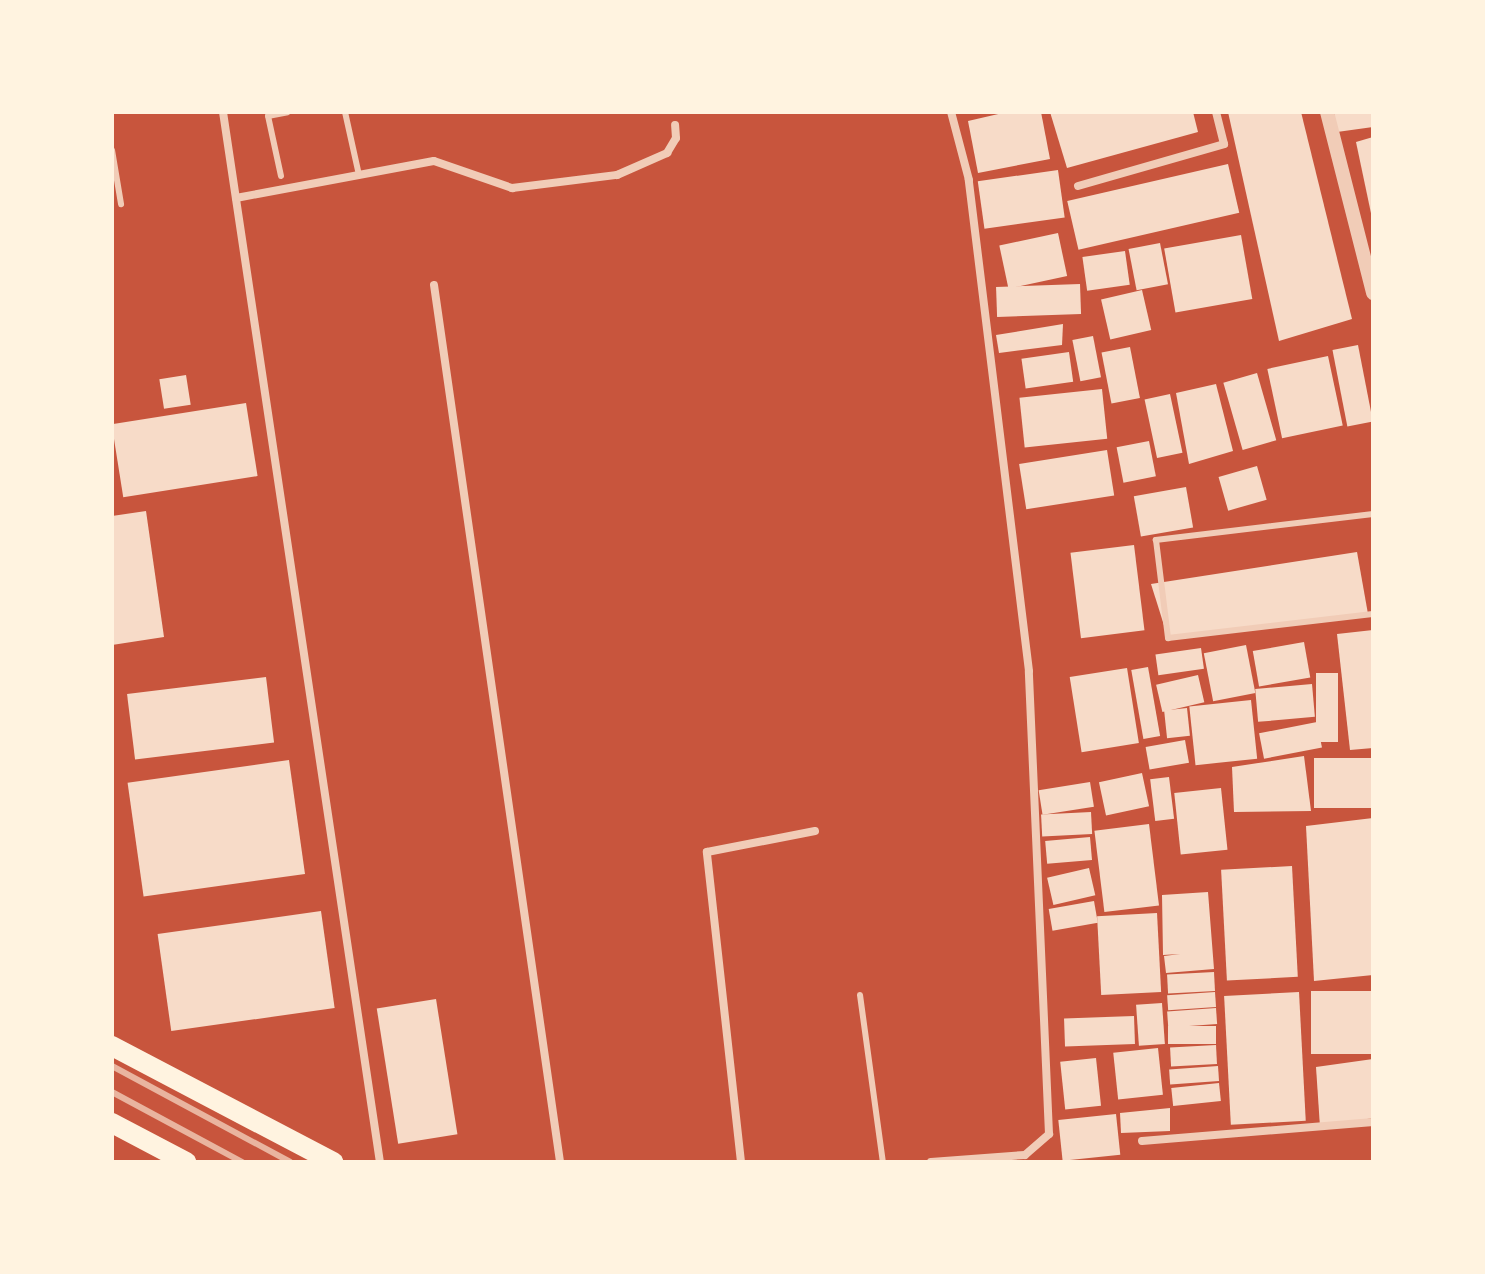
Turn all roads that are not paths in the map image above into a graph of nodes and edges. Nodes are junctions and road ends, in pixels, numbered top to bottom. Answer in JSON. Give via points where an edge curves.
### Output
{"nodes":[{"id":1,"x":223,"y":112,"type":"edge"},
{"id":2,"x":288,"y":112,"type":"edge"},
{"id":3,"x":345,"y":112,"type":"edge"},
{"id":4,"x":951,"y":112,"type":"edge"},
{"id":5,"x":1216,"y":112,"type":"edge"},
{"id":6,"x":1327,"y":112,"type":"edge"},
{"id":7,"x":675,"y":125,"type":"dead end"},
{"id":8,"x":112,"y":150,"type":"edge"},
{"id":9,"x":359,"y":175,"type":"junction"},
{"id":10,"x":281,"y":176,"type":"dead end"},
{"id":11,"x":1078,"y":186,"type":"dead end"},
{"id":12,"x":236,"y":198,"type":"junction"},
{"id":13,"x":121,"y":204,"type":"dead end"},
{"id":14,"x":434,"y":285,"type":"dead end"},
{"id":15,"x":1373,"y":291,"type":"edge"},
{"id":16,"x":1373,"y":514,"type":"edge"},
{"id":17,"x":1373,"y":614,"type":"edge"},
{"id":18,"x":815,"y":831,"type":"dead end"},
{"id":19,"x":860,"y":995,"type":"dead end"},
{"id":20,"x":112,"y":1046,"type":"edge"},
{"id":21,"x":1373,"y":1122,"type":"edge"},
{"id":22,"x":112,"y":1123,"type":"edge"},
{"id":23,"x":1142,"y":1141,"type":"dead end"},
{"id":24,"x":186,"y":1162,"type":"edge"},
{"id":25,"x":333,"y":1162,"type":"edge"},
{"id":26,"x":380,"y":1162,"type":"edge"},
{"id":27,"x":560,"y":1162,"type":"edge"},
{"id":28,"x":741,"y":1162,"type":"edge"},
{"id":29,"x":883,"y":1162,"type":"edge"},
{"id":30,"x":931,"y":1162,"type":"edge"}],
"edges":[{"from":1,"to":12,"type":"street"},
{"from":2,"to":10,"type":"lane","via":[[268,116]]},
{"from":3,"to":9,"type":"lane"},
{"from":4,"to":30,"type":"street","via":[[969,180],[1029,671],[1049,1134],[1025,1155]]},
{"from":5,"to":11,"type":"street","via":[[1224,144]]},
{"from":6,"to":15,"type":"street"},
{"from":7,"to":9,"type":"street","via":[[676,138],[667,153],[617,175],[512,188],[434,161]]},
{"from":8,"to":13,"type":"lane"},
{"from":9,"to":12,"type":"street"},
{"from":12,"to":26,"type":"street"},
{"from":14,"to":27,"type":"street"},
{"from":16,"to":17,"type":"lane","via":[[1156,540],[1168,638]]},
{"from":18,"to":28,"type":"street","via":[[707,852]]},
{"from":19,"to":29,"type":"lane"},
{"from":20,"to":25,"type":"main road"},
{"from":21,"to":23,"type":"street"},
{"from":22,"to":24,"type":"main road"}]}
